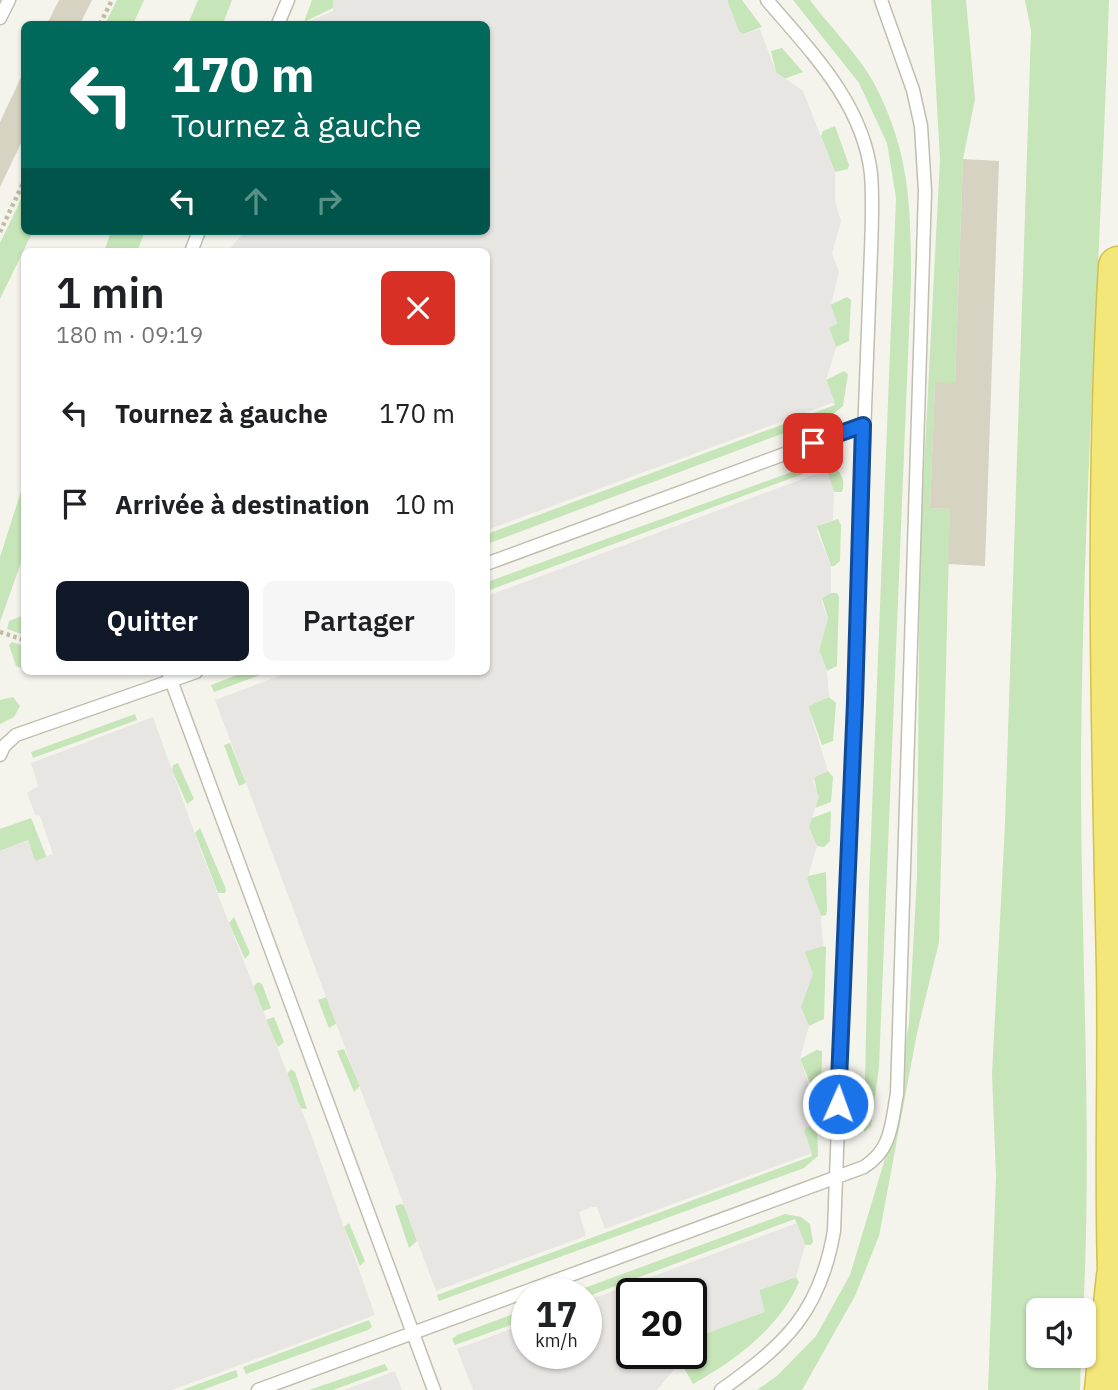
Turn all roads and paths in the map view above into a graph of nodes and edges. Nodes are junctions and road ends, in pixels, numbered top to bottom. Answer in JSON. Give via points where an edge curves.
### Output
{"nodes":[{"id":1,"x":9,"y":0,"type":"edge"},
{"id":2,"x":112,"y":0,"type":"edge"},
{"id":3,"x":288,"y":0,"type":"edge"},
{"id":4,"x":767,"y":0,"type":"edge"},
{"id":5,"x":881,"y":0,"type":"edge"},
{"id":6,"x":0,"y":18,"type":"edge"},
{"id":7,"x":102,"y":21,"type":"edge"},
{"id":8,"x":279,"y":21,"type":"edge"},
{"id":9,"x":21,"y":187,"type":"edge"},
{"id":10,"x":0,"y":232,"type":"edge"},
{"id":11,"x":1118,"y":266,"type":"edge"},
{"id":12,"x":863,"y":425,"type":"junction"},
{"id":13,"x":490,"y":563,"type":"edge"},
{"id":14,"x":0,"y":632,"type":"edge"},
{"id":15,"x":21,"y":639,"type":"edge"},
{"id":16,"x":170,"y":677,"type":"edge"},
{"id":17,"x":0,"y":755,"type":"edge"},
{"id":18,"x":835,"y":1176,"type":"junction"},
{"id":19,"x":1117,"y":1285,"type":"edge"},
{"id":20,"x":413,"y":1333,"type":"junction"},
{"id":21,"x":258,"y":1390,"type":"edge"},
{"id":22,"x":434,"y":1390,"type":"edge"},
{"id":23,"x":722,"y":1390,"type":"edge"},
{"id":24,"x":1104,"y":1390,"type":"edge"}],
"edges":[{"from":1,"to":6,"type":"lane"},
{"from":2,"to":7,"type":"path"},
{"from":3,"to":8,"type":"lane"},
{"from":4,"to":12,"type":"lane","via":[[843,93],[867,156],[872,214]]},
{"from":5,"to":18,"type":"lane","via":[[918,114],[925,191],[897,1094],[889,1139],[878,1158]]},
{"from":9,"to":10,"type":"path"},
{"from":11,"to":19,"type":"highway","via":[[1109,548]]},
{"from":12,"to":13,"type":"lane"},
{"from":12,"to":18,"type":"lane"},
{"from":14,"to":15,"type":"path"},
{"from":16,"to":17,"type":"lane","via":[[16,735]]},
{"from":16,"to":20,"type":"lane"},
{"from":18,"to":20,"type":"lane"},
{"from":18,"to":23,"type":"lane","via":[[834,1231],[828,1268],[817,1296],[782,1342]]},
{"from":19,"to":24,"type":"highway"},
{"from":20,"to":21,"type":"lane"},
{"from":20,"to":22,"type":"lane"}]}
